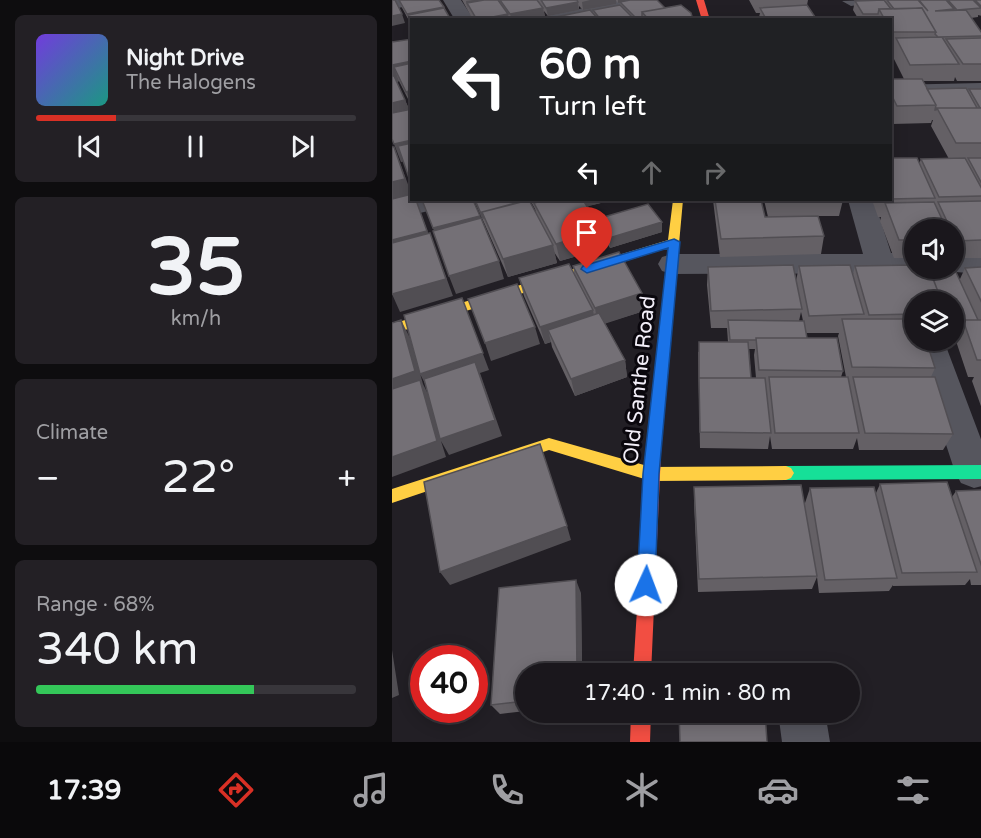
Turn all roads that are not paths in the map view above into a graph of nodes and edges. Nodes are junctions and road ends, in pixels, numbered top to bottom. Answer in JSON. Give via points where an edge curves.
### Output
{"nodes":[{"id":1,"x":414,"y":0,"type":"edge"},
{"id":2,"x":452,"y":0,"type":"edge"},
{"id":3,"x":646,"y":0,"type":"edge"},
{"id":4,"x":700,"y":0,"type":"edge"},
{"id":5,"x":860,"y":0,"type":"edge"},
{"id":6,"x":851,"y":1,"type":"edge"},
{"id":7,"x":392,"y":4,"type":"edge"},
{"id":8,"x":464,"y":18,"type":"edge"},
{"id":9,"x":562,"y":18,"type":"edge"},
{"id":10,"x":705,"y":18,"type":"edge"},
{"id":11,"x":892,"y":86,"type":"edge"},
{"id":12,"x":982,"y":89,"type":"edge"},
{"id":13,"x":435,"y":201,"type":"edge"},
{"id":14,"x":678,"y":201,"type":"edge"},
{"id":15,"x":861,"y":201,"type":"edge"},
{"id":16,"x":392,"y":212,"type":"edge"},
{"id":17,"x":673,"y":253,"type":"junction"},
{"id":18,"x":880,"y":263,"type":"junction"},
{"id":19,"x":904,"y":263,"type":"edge"},
{"id":20,"x":964,"y":264,"type":"edge"},
{"id":21,"x":982,"y":264,"type":"edge"},
{"id":22,"x":392,"y":329,"type":"edge"},
{"id":23,"x":932,"y":351,"type":"edge"},
{"id":24,"x":978,"y":472,"type":"edge"},
{"id":25,"x":651,"y":474,"type":"junction"},
{"id":26,"x":392,"y":496,"type":"edge"},
{"id":27,"x":642,"y":663,"type":"edge"},
{"id":28,"x":641,"y":723,"type":"edge"},
{"id":29,"x":803,"y":723,"type":"edge"},
{"id":30,"x":640,"y":742,"type":"edge"},
{"id":31,"x":806,"y":742,"type":"edge"}],
"edges":[{"from":1,"to":7,"type":"street"},
{"from":2,"to":8,"type":"street"},
{"from":3,"to":9,"type":"street"},
{"from":4,"to":10,"type":"street"},
{"from":5,"to":6,"type":"street"},
{"from":11,"to":12,"type":"street"},
{"from":13,"to":16,"type":"street"},
{"from":14,"to":17,"type":"street","name":"Old Santhe Road"},
{"from":15,"to":18,"type":"street"},
{"from":17,"to":18,"type":"street"},
{"from":17,"to":22,"type":"street"},
{"from":17,"to":25,"type":"street","name":"Old Santhe Road"},
{"from":18,"to":19,"type":"street"},
{"from":20,"to":21,"type":"street"},
{"from":23,"to":24,"type":"street"},
{"from":24,"to":25,"type":"street"},
{"from":25,"to":26,"type":"street","via":[[549,444]]},
{"from":25,"to":27,"type":"street","name":"Old Santhe Road"},
{"from":28,"to":30,"type":"street"},
{"from":29,"to":31,"type":"street"}]}
